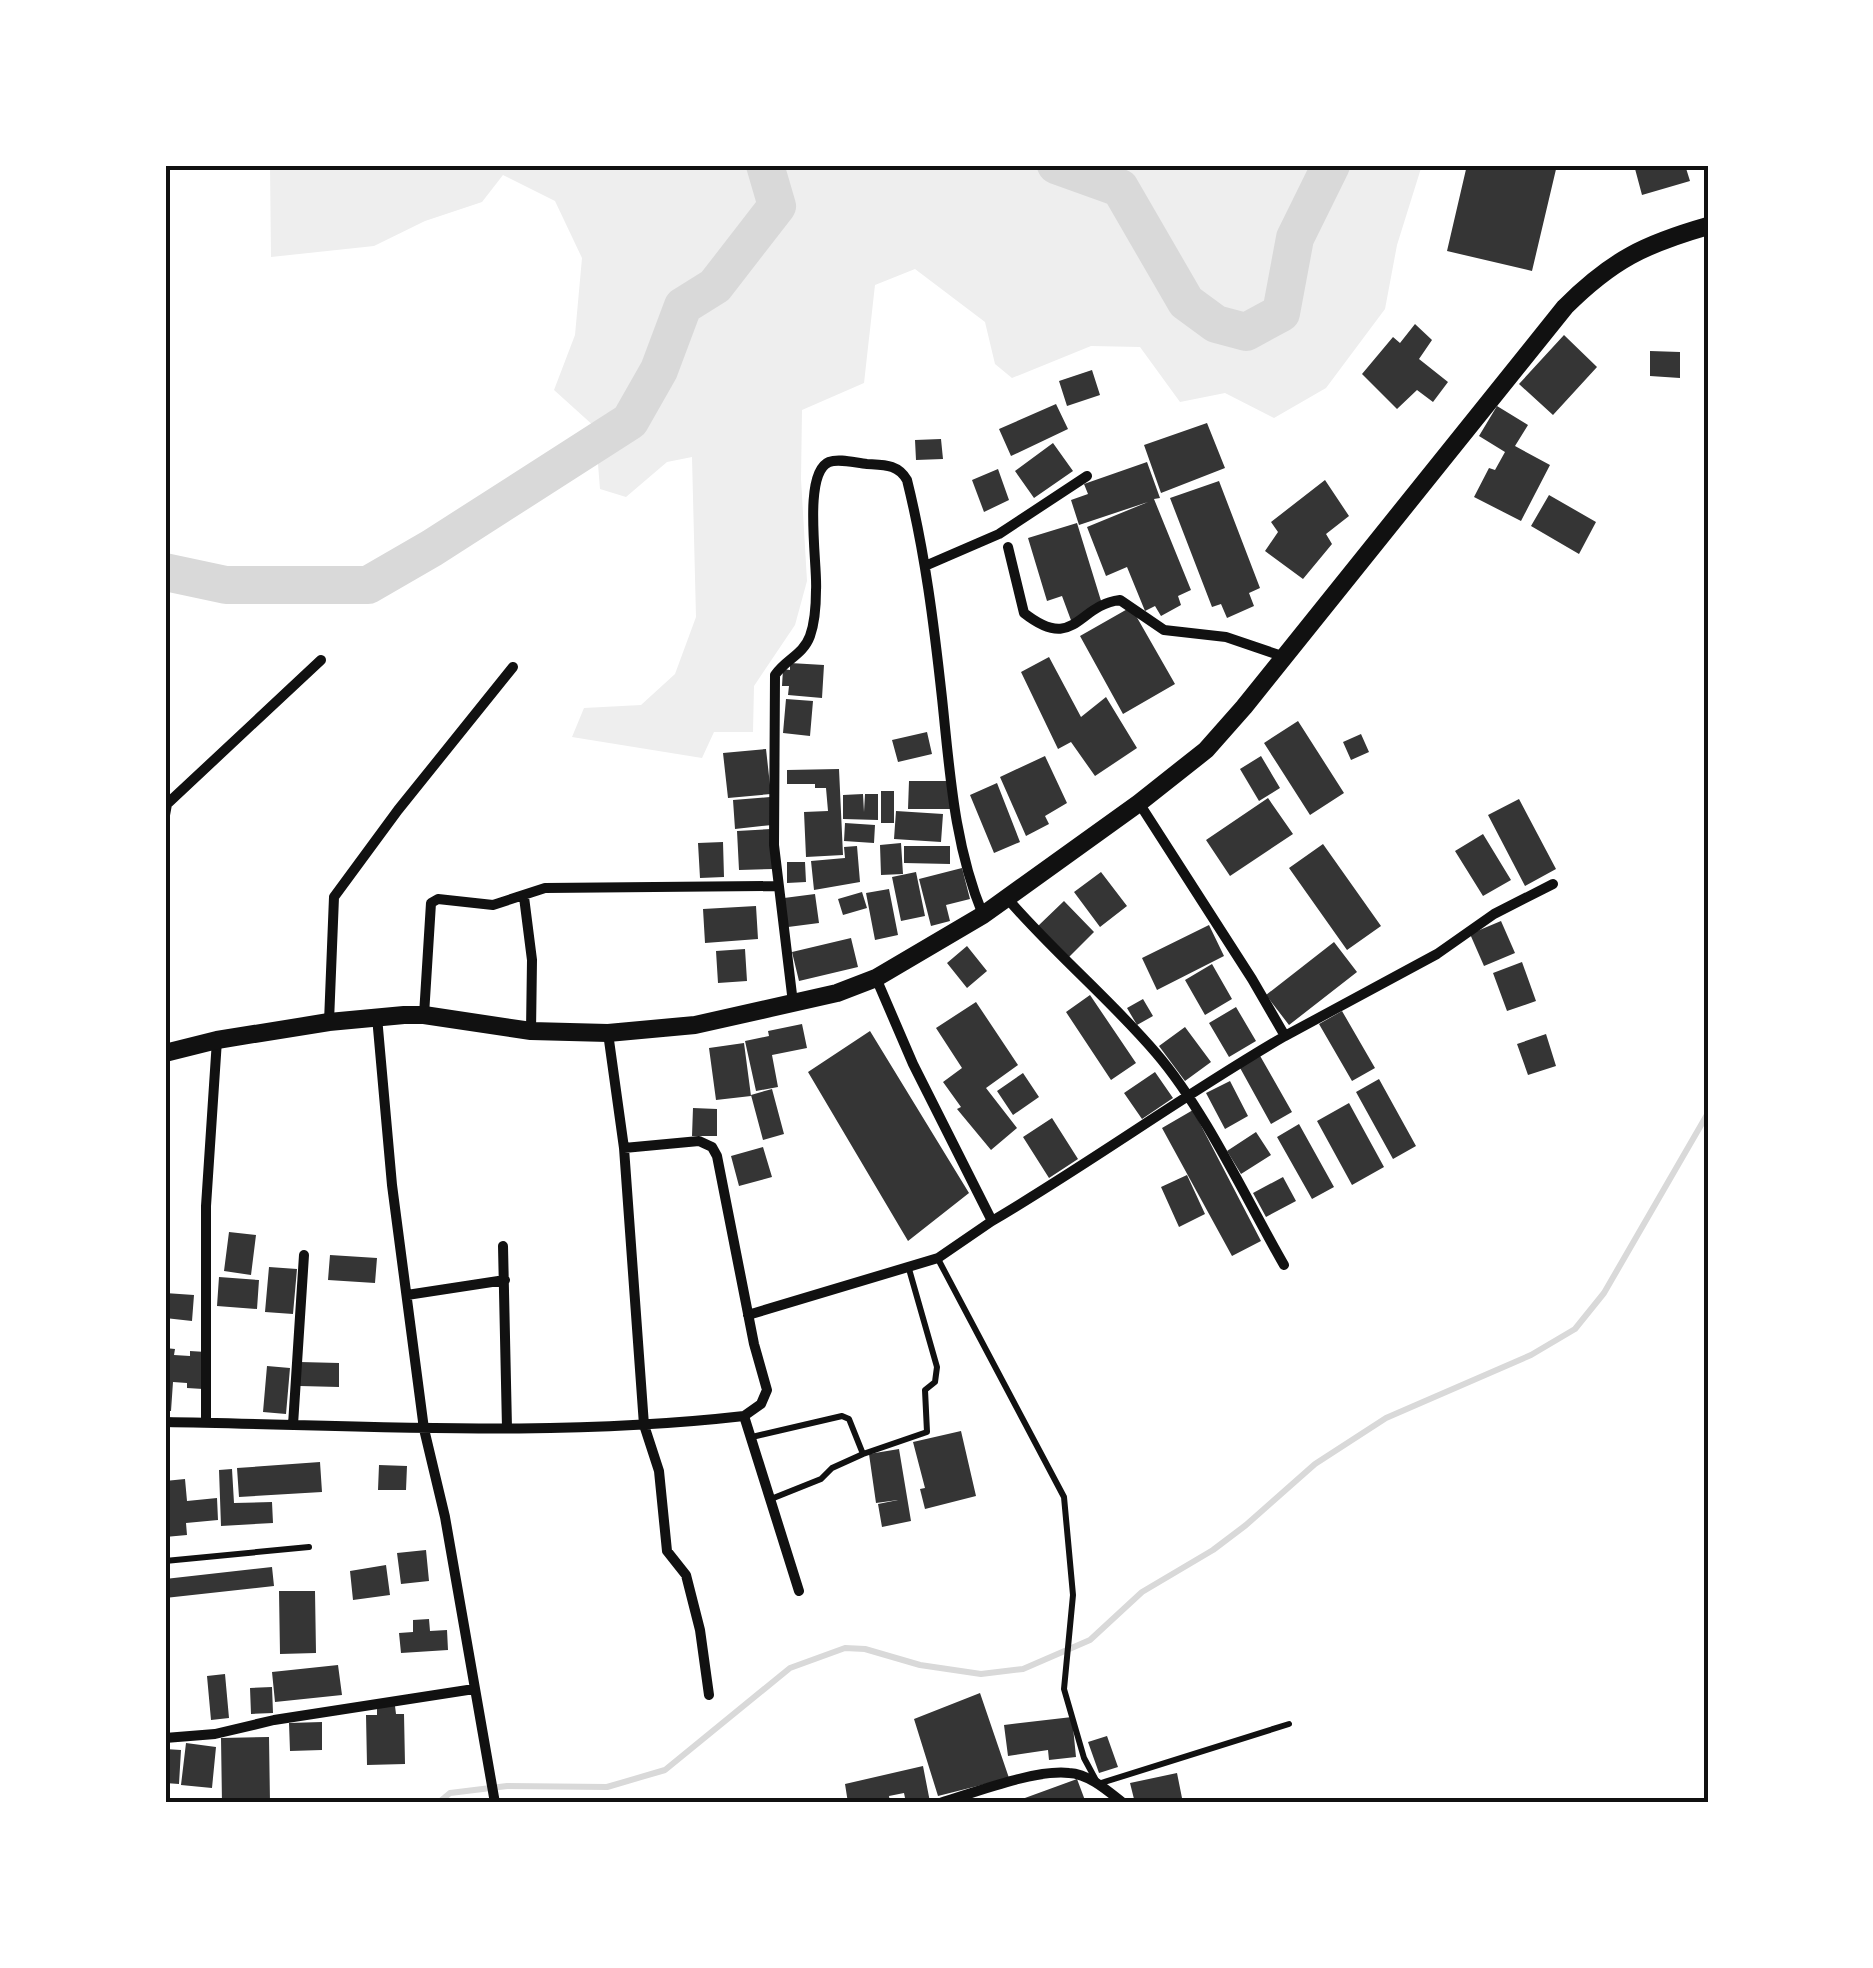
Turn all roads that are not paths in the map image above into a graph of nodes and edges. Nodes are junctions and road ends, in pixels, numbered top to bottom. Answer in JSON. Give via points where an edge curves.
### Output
{"nodes":[{"id":1,"x":1708,"y":226,"type":"edge"},
{"id":2,"x":1087,"y":476,"type":"dead end"},
{"id":3,"x":1008,"y":547,"type":"dead end"},
{"id":4,"x":925,"y":566,"type":"junction"},
{"id":5,"x":1282,"y":656,"type":"junction"},
{"id":6,"x":321,"y":660,"type":"dead end"},
{"id":7,"x":513,"y":667,"type":"dead end"},
{"id":8,"x":1139,"y":803,"type":"junction"},
{"id":9,"x":165,"y":815,"type":"edge"},
{"id":10,"x":1553,"y":884,"type":"dead end"},
{"id":11,"x":778,"y":886,"type":"junction"},
{"id":12,"x":524,"y":897,"type":"junction"},
{"id":13,"x":1006,"y":897,"type":"junction"},
{"id":14,"x":983,"y":915,"type":"junction"},
{"id":15,"x":876,"y":978,"type":"junction"},
{"id":16,"x":793,"y":1004,"type":"junction"},
{"id":17,"x":424,"y":1015,"type":"junction"},
{"id":18,"x":377,"y":1017,"type":"junction"},
{"id":19,"x":329,"y":1022,"type":"junction"},
{"id":20,"x":530,"y":1031,"type":"junction"},
{"id":21,"x":608,"y":1033,"type":"junction"},
{"id":22,"x":1285,"y":1036,"type":"junction"},
{"id":23,"x":217,"y":1040,"type":"junction"},
{"id":24,"x":165,"y":1053,"type":"edge"},
{"id":25,"x":1188,"y":1096,"type":"junction"},
{"id":26,"x":624,"y":1148,"type":"junction"},
{"id":27,"x":992,"y":1221,"type":"junction"},
{"id":28,"x":503,"y":1246,"type":"dead end"},
{"id":29,"x":304,"y":1255,"type":"dead end"},
{"id":30,"x":938,"y":1258,"type":"junction"},
{"id":31,"x":1284,"y":1265,"type":"dead end"},
{"id":32,"x":909,"y":1269,"type":"junction"},
{"id":33,"x":504,"y":1280,"type":"junction"},
{"id":34,"x":407,"y":1294,"type":"junction"},
{"id":35,"x":748,"y":1315,"type":"junction"},
{"id":36,"x":744,"y":1416,"type":"junction"},
{"id":37,"x":165,"y":1422,"type":"edge"},
{"id":38,"x":206,"y":1422,"type":"junction"},
{"id":39,"x":293,"y":1425,"type":"junction"},
{"id":40,"x":644,"y":1426,"type":"junction"},
{"id":41,"x":507,"y":1428,"type":"junction"},
{"id":42,"x":424,"y":1429,"type":"junction"},
{"id":43,"x":750,"y":1438,"type":"junction"},
{"id":44,"x":863,"y":1454,"type":"junction"},
{"id":45,"x":769,"y":1499,"type":"junction"},
{"id":46,"x":309,"y":1547,"type":"dead end"},
{"id":47,"x":165,"y":1561,"type":"edge"},
{"id":48,"x":799,"y":1591,"type":"dead end"},
{"id":49,"x":474,"y":1689,"type":"junction"},
{"id":50,"x":709,"y":1695,"type":"dead end"},
{"id":51,"x":1289,"y":1724,"type":"dead end"},
{"id":52,"x":165,"y":1738,"type":"edge"},
{"id":53,"x":1098,"y":1784,"type":"junction"},
{"id":54,"x":495,"y":1803,"type":"edge"},
{"id":55,"x":940,"y":1803,"type":"edge"},
{"id":56,"x":1123,"y":1803,"type":"edge"}],
"edges":[{"from":1,"to":5,"type":"main road","via":[[1629,254],[1565,306]]},
{"from":2,"to":4,"type":"street","via":[[999,534]]},
{"from":3,"to":5,"type":"street","via":[[1024,613],[1050,629],[1075,626],[1120,600],[1164,630],[1226,637]]},
{"from":4,"to":11,"type":"street","via":[[902,470],[834,461],[822,468],[812,538],[811,634],[803,652],[775,676]]},
{"from":4,"to":14,"type":"street","via":[[957,830]]},
{"from":5,"to":8,"type":"main road","via":[[1206,750]]},
{"from":6,"to":9,"type":"street","via":[[167,804]]},
{"from":7,"to":19,"type":"street","via":[[334,897]]},
{"from":8,"to":13,"type":"main road"},
{"from":8,"to":22,"type":"street"},
{"from":10,"to":22,"type":"street"},
{"from":11,"to":12,"type":"street","via":[[545,888]]},
{"from":11,"to":16,"type":"street"},
{"from":12,"to":17,"type":"street","via":[[493,905],[431,903]]},
{"from":12,"to":20,"type":"street","via":[[532,960]]},
{"from":13,"to":14,"type":"main road"},
{"from":13,"to":25,"type":"street","via":[[1156,1053]]},
{"from":14,"to":15,"type":"main road"},
{"from":15,"to":16,"type":"main road"},
{"from":15,"to":27,"type":"street"},
{"from":16,"to":21,"type":"main road","via":[[695,1025]]},
{"from":17,"to":18,"type":"main road"},
{"from":17,"to":20,"type":"main road"},
{"from":18,"to":19,"type":"main road"},
{"from":18,"to":34,"type":"street"},
{"from":19,"to":23,"type":"main road"},
{"from":20,"to":21,"type":"main road"},
{"from":21,"to":26,"type":"street"},
{"from":22,"to":25,"type":"street"},
{"from":23,"to":24,"type":"main road"},
{"from":23,"to":38,"type":"street","via":[[206,1206]]},
{"from":25,"to":27,"type":"street"},
{"from":25,"to":31,"type":"street"},
{"from":26,"to":35,"type":"street","via":[[699,1141],[712,1147]]},
{"from":26,"to":40,"type":"street"},
{"from":27,"to":30,"type":"street"},
{"from":28,"to":33,"type":"street"},
{"from":29,"to":39,"type":"street"},
{"from":30,"to":32,"type":"street"},
{"from":30,"to":53,"type":"lane","via":[[1064,1497],[1073,1595],[1064,1689]]},
{"from":32,"to":35,"type":"street"},
{"from":32,"to":44,"type":"lane","via":[[937,1367],[935,1382],[925,1390],[927,1432]]},
{"from":33,"to":34,"type":"street"},
{"from":33,"to":41,"type":"street"},
{"from":34,"to":42,"type":"street"},
{"from":35,"to":36,"type":"street","via":[[767,1390]]},
{"from":36,"to":40,"type":"street"},
{"from":36,"to":43,"type":"street"},
{"from":37,"to":38,"type":"street"},
{"from":38,"to":39,"type":"street"},
{"from":39,"to":42,"type":"street"},
{"from":40,"to":41,"type":"street"},
{"from":40,"to":50,"type":"street","via":[[659,1471],[667,1551],[686,1575]]},
{"from":41,"to":42,"type":"street"},
{"from":42,"to":49,"type":"street"},
{"from":43,"to":44,"type":"lane","via":[[842,1416]]},
{"from":43,"to":45,"type":"street"},
{"from":44,"to":45,"type":"lane"},
{"from":45,"to":48,"type":"street"},
{"from":46,"to":47,"type":"lane"},
{"from":49,"to":52,"type":"street"},
{"from":49,"to":54,"type":"street"},
{"from":51,"to":53,"type":"lane"},
{"from":53,"to":55,"type":"street","via":[[1070,1772]]},
{"from":53,"to":56,"type":"street"}]}
